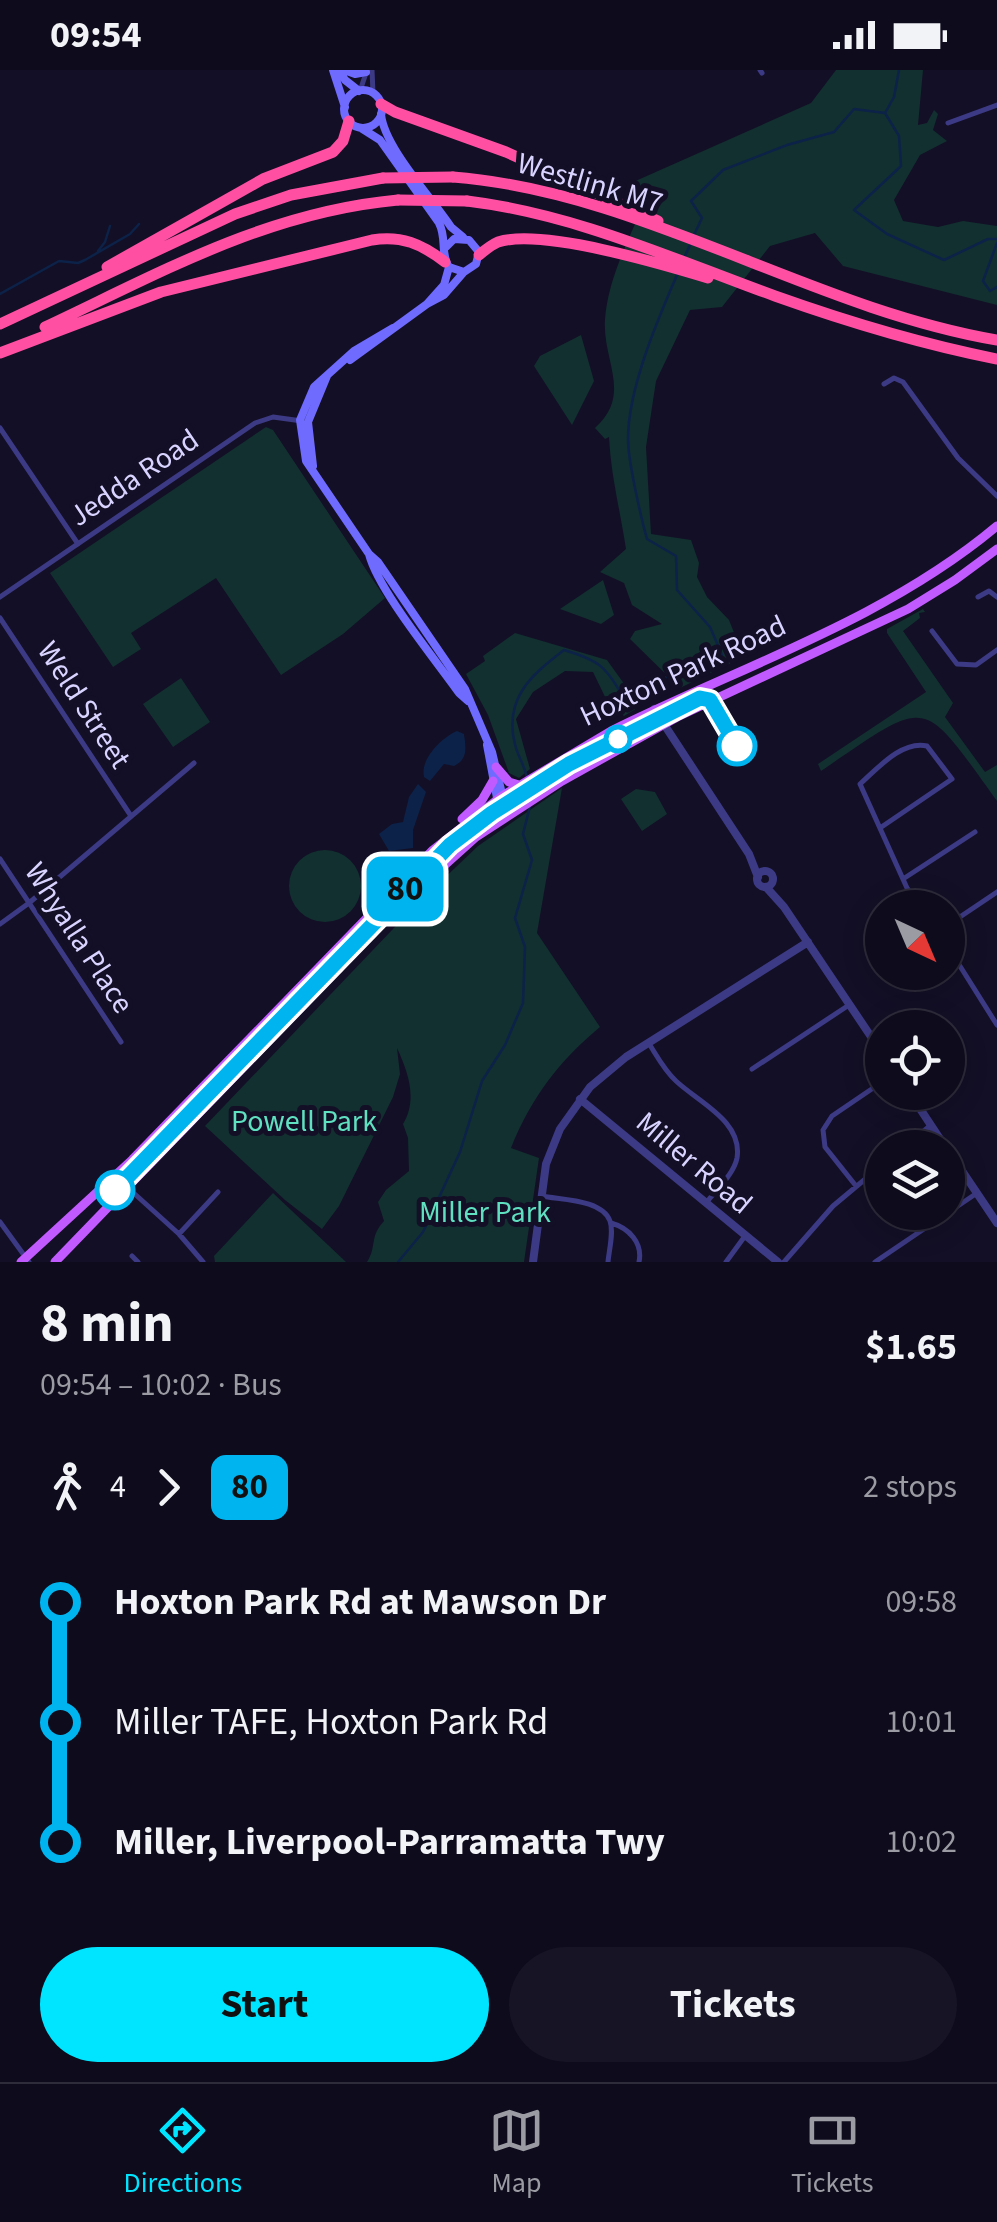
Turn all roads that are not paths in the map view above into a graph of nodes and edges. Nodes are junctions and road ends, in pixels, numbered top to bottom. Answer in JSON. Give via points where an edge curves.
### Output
{"nodes":[{"id":1,"x":338,"y":70,"type":"edge"},
{"id":2,"x":368,"y":70,"type":"edge"},
{"id":3,"x":360,"y":91,"type":"junction"},
{"id":4,"x":379,"y":104,"type":"junction"},
{"id":5,"x":997,"y":106,"type":"edge"},
{"id":6,"x":345,"y":107,"type":"junction"},
{"id":7,"x":948,"y":123,"type":"dead end"},
{"id":8,"x":355,"y":124,"type":"junction"},
{"id":9,"x":611,"y":205,"type":"junction"},
{"id":10,"x":466,"y":238,"type":"junction"},
{"id":11,"x":446,"y":247,"type":"junction"},
{"id":12,"x":479,"y":256,"type":"junction"},
{"id":13,"x":447,"y":265,"type":"junction"},
{"id":14,"x":464,"y":272,"type":"junction"},
{"id":15,"x":775,"y":296,"type":"junction"},
{"id":16,"x":426,"y":304,"type":"junction"},
{"id":17,"x":0,"y":322,"type":"edge"},
{"id":18,"x":997,"y":340,"type":"edge"},
{"id":19,"x":0,"y":350,"type":"edge"},
{"id":20,"x":997,"y":359,"type":"edge"},
{"id":21,"x":884,"y":384,"type":"dead end"},
{"id":22,"x":304,"y":421,"type":"junction"},
{"id":23,"x":0,"y":428,"type":"edge"},
{"id":24,"x":997,"y":496,"type":"edge"},
{"id":25,"x":997,"y":526,"type":"edge"},
{"id":26,"x":78,"y":544,"type":"junction"},
{"id":27,"x":997,"y":549,"type":"edge"},
{"id":28,"x":0,"y":597,"type":"edge"},
{"id":29,"x":978,"y":597,"type":"dead end"},
{"id":30,"x":997,"y":597,"type":"edge"},
{"id":31,"x":0,"y":618,"type":"edge"},
{"id":32,"x":932,"y":631,"type":"dead end"},
{"id":33,"x":997,"y":650,"type":"edge"},
{"id":34,"x":654,"y":709,"type":"junction"},
{"id":35,"x":663,"y":725,"type":"junction"},
{"id":36,"x":487,"y":745,"type":"junction"},
{"id":37,"x":194,"y":763,"type":"dead end"},
{"id":38,"x":496,"y":767,"type":"junction"},
{"id":39,"x":493,"y":782,"type":"junction"},
{"id":40,"x":517,"y":785,"type":"junction"},
{"id":41,"x":500,"y":798,"type":"junction"},
{"id":42,"x":131,"y":816,"type":"junction"},
{"id":43,"x":504,"y":818,"type":"junction"},
{"id":44,"x":880,"y":828,"type":"junction"},
{"id":45,"x":975,"y":832,"type":"dead end"},
{"id":46,"x":433,"y":850,"type":"junction"},
{"id":47,"x":0,"y":859,"type":"edge"},
{"id":48,"x":903,"y":879,"type":"junction"},
{"id":49,"x":909,"y":890,"type":"edge"},
{"id":50,"x":997,"y":892,"type":"edge"},
{"id":51,"x":30,"y":903,"type":"junction"},
{"id":52,"x":965,"y":914,"type":"edge"},
{"id":53,"x":0,"y":924,"type":"edge"},
{"id":54,"x":808,"y":942,"type":"junction"},
{"id":55,"x":965,"y":975,"type":"edge"},
{"id":56,"x":850,"y":1004,"type":"junction"},
{"id":57,"x":997,"y":1025,"type":"edge"},
{"id":58,"x":865,"y":1027,"type":"edge"},
{"id":59,"x":122,"y":1042,"type":"dead end"},
{"id":60,"x":648,"y":1042,"type":"junction"},
{"id":61,"x":752,"y":1069,"type":"dead end"},
{"id":62,"x":865,"y":1094,"type":"edge"},
{"id":63,"x":580,"y":1099,"type":"junction"},
{"id":64,"x":921,"y":1110,"type":"edge"},
{"id":65,"x":931,"y":1125,"type":"junction"},
{"id":66,"x":925,"y":1130,"type":"edge"},
{"id":67,"x":934,"y":1130,"type":"edge"},
{"id":68,"x":965,"y":1175,"type":"edge"},
{"id":69,"x":865,"y":1179,"type":"edge"},
{"id":70,"x":856,"y":1186,"type":"junction"},
{"id":71,"x":128,"y":1187,"type":"junction"},
{"id":72,"x":218,"y":1192,"type":"dead end"},
{"id":73,"x":977,"y":1193,"type":"junction"},
{"id":74,"x":539,"y":1196,"type":"junction"},
{"id":75,"x":706,"y":1203,"type":"junction"},
{"id":76,"x":0,"y":1222,"type":"edge"},
{"id":77,"x":997,"y":1222,"type":"edge"},
{"id":78,"x":611,"y":1223,"type":"junction"},
{"id":79,"x":178,"y":1234,"type":"junction"},
{"id":80,"x":746,"y":1236,"type":"junction"},
{"id":81,"x":132,"y":1256,"type":"dead end"},
{"id":82,"x":25,"y":1261,"type":"edge"},
{"id":83,"x":56,"y":1262,"type":"edge"},
{"id":84,"x":138,"y":1262,"type":"edge"},
{"id":85,"x":203,"y":1262,"type":"edge"},
{"id":86,"x":533,"y":1262,"type":"edge"},
{"id":87,"x":608,"y":1262,"type":"edge"},
{"id":88,"x":639,"y":1262,"type":"edge"},
{"id":89,"x":726,"y":1262,"type":"edge"},
{"id":90,"x":781,"y":1262,"type":"edge"},
{"id":91,"x":875,"y":1262,"type":"edge"}],
"edges":[{"from":1,"to":2,"type":"main road"},
{"from":1,"to":3,"type":"main road"},
{"from":1,"to":6,"type":"main road"},
{"from":2,"to":3,"type":"street"},
{"from":2,"to":4,"type":"street"},
{"from":3,"to":4,"type":"main road"},
{"from":3,"to":6,"type":"main road"},
{"from":4,"to":8,"type":"main road","via":[[372,126]]},
{"from":4,"to":9,"type":"highway","via":[[506,152]]},
{"from":4,"to":10,"type":"main road","via":[[395,146],[451,227]]},
{"from":5,"to":7,"type":"street"},
{"from":6,"to":8,"type":"main road"},
{"from":8,"to":11,"type":"main road","via":[[390,154],[439,223]]},
{"from":8,"to":17,"type":"highway","via":[[333,152],[252,185]]},
{"from":9,"to":17,"type":"highway","name":"Westlink M7","bridge":true,"via":[[452,177],[383,178],[292,195]]},
{"from":9,"to":18,"type":"highway","name":"Westlink M7","via":[[890,314]]},
{"from":10,"to":11,"type":"main road"},
{"from":10,"to":12,"type":"main road"},
{"from":11,"to":13,"type":"main road"},
{"from":12,"to":14,"type":"main road"},
{"from":12,"to":15,"type":"highway","via":[[504,241],[595,248]]},
{"from":13,"to":14,"type":"main road"},
{"from":13,"to":16,"type":"main road","via":[[444,285]]},
{"from":13,"to":19,"type":"highway","via":[[418,244],[393,238],[162,292]]},
{"from":14,"to":16,"type":"main road"},
{"from":15,"to":19,"type":"highway","name":"Westlink M7","bridge":true,"via":[[534,211],[467,200],[398,200],[259,229]]},
{"from":15,"to":20,"type":"highway","name":"Westlink M7","via":[[918,342]]},
{"from":16,"to":22,"type":"main road","via":[[326,376]]},
{"from":21,"to":24,"type":"street","via":[[903,382],[958,458]]},
{"from":22,"to":26,"type":"street","name":"Jedda Road","via":[[254,422]]},
{"from":22,"to":36,"type":"main road","via":[[314,470],[465,689]]},
{"from":23,"to":26,"type":"street"},
{"from":25,"to":34,"type":"main road","name":"Hoxton Park Road","via":[[893,599]]},
{"from":26,"to":28,"type":"street","name":"Jedda Road"},
{"from":27,"to":35,"type":"main road","name":"Hoxton Park Road","via":[[908,609]]},
{"from":29,"to":30,"type":"street","via":[[989,591]]},
{"from":31,"to":42,"type":"street","name":"Weld Street"},
{"from":32,"to":33,"type":"street","via":[[957,664],[976,665]]},
{"from":34,"to":35,"type":"street"},
{"from":34,"to":40,"type":"main road","name":"Hoxton Park Road"},
{"from":35,"to":43,"type":"main road","name":"Hoxton Park Road"},
{"from":35,"to":54,"type":"street","via":[[762,874],[759,885],[769,885]]},
{"from":36,"to":38,"type":"main road"},
{"from":36,"to":39,"type":"main road"},
{"from":37,"to":42,"type":"street"},
{"from":38,"to":40,"type":"main road"},
{"from":38,"to":41,"type":"main road"},
{"from":39,"to":41,"type":"main road"},
{"from":39,"to":46,"type":"main road"},
{"from":40,"to":41,"type":"main road","name":"Hoxton Park Road"},
{"from":41,"to":43,"type":"main road"},
{"from":41,"to":46,"type":"main road","name":"Hoxton Park Road"},
{"from":42,"to":51,"type":"street"},
{"from":43,"to":71,"type":"main road","name":"Hoxton Park Road","via":[[397,908]]},
{"from":44,"to":44,"type":"street","via":[[952,779],[927,746],[908,747],[860,784]]},
{"from":44,"to":48,"type":"street"},
{"from":45,"to":48,"type":"street"},
{"from":46,"to":82,"type":"main road","name":"Hoxton Park Road"},
{"from":47,"to":51,"type":"street","name":"Whyalla Place"},
{"from":48,"to":49,"type":"street"},
{"from":50,"to":52,"type":"street"},
{"from":51,"to":53,"type":"street"},
{"from":51,"to":59,"type":"street","name":"Whyalla Place"},
{"from":54,"to":56,"type":"street"},
{"from":54,"to":60,"type":"street"},
{"from":55,"to":57,"type":"street"},
{"from":56,"to":58,"type":"street"},
{"from":56,"to":61,"type":"street"},
{"from":60,"to":63,"type":"street"},
{"from":60,"to":75,"type":"street","via":[[676,1081],[734,1134],[735,1165]]},
{"from":62,"to":70,"type":"street","via":[[823,1130],[825,1146]]},
{"from":63,"to":74,"type":"street","via":[[555,1140]]},
{"from":63,"to":75,"type":"street","name":"Miller Road"},
{"from":64,"to":65,"type":"street"},
{"from":65,"to":66,"type":"street"},
{"from":65,"to":67,"type":"street"},
{"from":68,"to":73,"type":"street"},
{"from":69,"to":70,"type":"street"},
{"from":70,"to":90,"type":"street"},
{"from":71,"to":79,"type":"street"},
{"from":71,"to":83,"type":"main road","name":"Hoxton Park Road"},
{"from":72,"to":79,"type":"street"},
{"from":73,"to":77,"type":"street"},
{"from":73,"to":91,"type":"street"},
{"from":74,"to":78,"type":"street","via":[[594,1206]]},
{"from":74,"to":86,"type":"street"},
{"from":75,"to":80,"type":"street","name":"Miller Road"},
{"from":76,"to":82,"type":"street"},
{"from":78,"to":87,"type":"street"},
{"from":78,"to":88,"type":"street","via":[[637,1241]]},
{"from":79,"to":85,"type":"street"},
{"from":80,"to":89,"type":"street"},
{"from":80,"to":90,"type":"street","name":"Miller Road"},
{"from":81,"to":84,"type":"street"}]}
